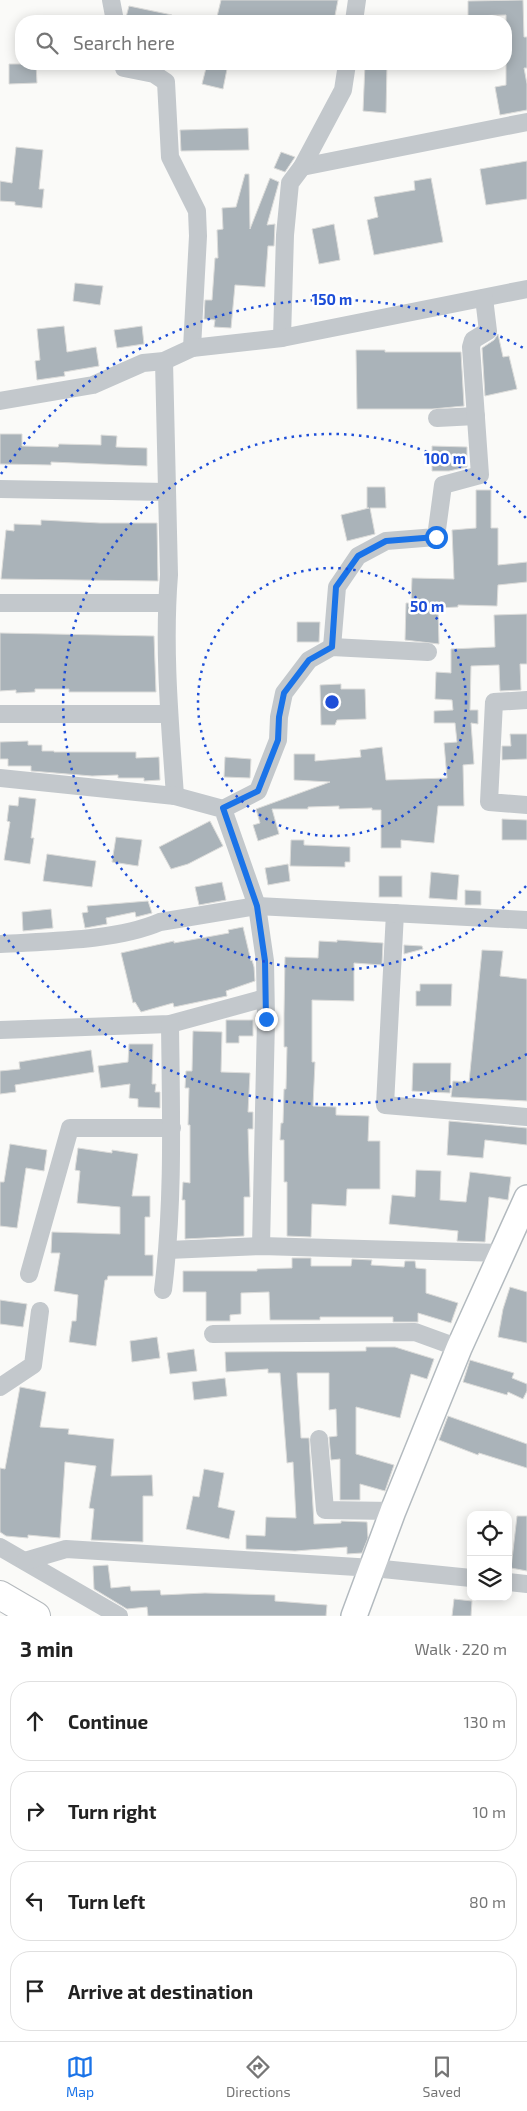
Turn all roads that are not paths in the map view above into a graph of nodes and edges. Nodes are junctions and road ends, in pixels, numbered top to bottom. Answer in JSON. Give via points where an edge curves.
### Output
{"nodes":[{"id":1,"x":111,"y":0,"type":"edge"},
{"id":2,"x":358,"y":0,"type":"edge"},
{"id":3,"x":114,"y":15,"type":"edge"},
{"id":4,"x":355,"y":15,"type":"edge"},
{"id":5,"x":134,"y":70,"type":"edge"},
{"id":6,"x":347,"y":70,"type":"edge"},
{"id":7,"x":527,"y":122,"type":"edge"},
{"id":8,"x":302,"y":167,"type":"junction"},
{"id":9,"x":527,"y":289,"type":"edge"},
{"id":10,"x":484,"y":298,"type":"junction"},
{"id":11,"x":282,"y":338,"type":"junction"},
{"id":12,"x":192,"y":348,"type":"junction"},
{"id":13,"x":164,"y":361,"type":"junction"},
{"id":14,"x":0,"y":401,"type":"edge"},
{"id":15,"x":476,"y":416,"type":"junction"},
{"id":16,"x":437,"y":418,"type":"dead end"},
{"id":17,"x":0,"y":489,"type":"edge"},
{"id":18,"x":167,"y":492,"type":"junction"},
{"id":19,"x":0,"y":603,"type":"edge"},
{"id":20,"x":167,"y":603,"type":"junction"},
{"id":21,"x":332,"y":647,"type":"junction"},
{"id":22,"x":428,"y":652,"type":"dead end"},
{"id":23,"x":527,"y":700,"type":"edge"},
{"id":24,"x":0,"y":714,"type":"edge"},
{"id":25,"x":169,"y":714,"type":"junction"},
{"id":26,"x":0,"y":778,"type":"edge"},
{"id":27,"x":175,"y":796,"type":"junction"},
{"id":28,"x":527,"y":805,"type":"edge"},
{"id":29,"x":223,"y":808,"type":"junction"},
{"id":30,"x":257,"y":906,"type":"junction"},
{"id":31,"x":395,"y":912,"type":"junction"},
{"id":32,"x":527,"y":920,"type":"edge"},
{"id":33,"x":0,"y":944,"type":"edge"},
{"id":34,"x":265,"y":998,"type":"junction"},
{"id":35,"x":170,"y":1024,"type":"junction"},
{"id":36,"x":0,"y":1030,"type":"edge"},
{"id":37,"x":527,"y":1117,"type":"edge"},
{"id":38,"x":172,"y":1128,"type":"junction"},
{"id":39,"x":527,"y":1198,"type":"edge"},
{"id":40,"x":261,"y":1246,"type":"junction"},
{"id":41,"x":168,"y":1250,"type":"junction"},
{"id":42,"x":502,"y":1253,"type":"junction"},
{"id":43,"x":29,"y":1274,"type":"dead end"},
{"id":44,"x":163,"y":1290,"type":"dead end"},
{"id":45,"x":40,"y":1311,"type":"dead end"},
{"id":46,"x":212,"y":1334,"type":"dead end"},
{"id":47,"x":459,"y":1348,"type":"junction"},
{"id":48,"x":0,"y":1387,"type":"edge"},
{"id":49,"x":319,"y":1439,"type":"dead end"},
{"id":50,"x":393,"y":1511,"type":"junction"},
{"id":51,"x":0,"y":1547,"type":"edge"},
{"id":52,"x":25,"y":1561,"type":"junction"},
{"id":53,"x":374,"y":1568,"type":"junction"},
{"id":54,"x":467,"y":1578,"type":"edge"},
{"id":55,"x":512,"y":1582,"type":"edge"},
{"id":56,"x":527,"y":1584,"type":"edge"},
{"id":57,"x":0,"y":1594,"type":"edge"},
{"id":58,"x":36,"y":1616,"type":"edge"},
{"id":59,"x":119,"y":1616,"type":"edge"},
{"id":60,"x":354,"y":1616,"type":"edge"}],
"edges":[{"from":1,"to":3,"type":"street"},
{"from":2,"to":4,"type":"street"},
{"from":5,"to":12,"type":"street","via":[[154,74],[166,82],[170,157],[197,211]]},
{"from":6,"to":8,"type":"street","via":[[343,90]]},
{"from":7,"to":8,"type":"street"},
{"from":8,"to":11,"type":"street","via":[[290,183]]},
{"from":9,"to":10,"type":"street"},
{"from":10,"to":11,"type":"street"},
{"from":10,"to":15,"type":"street","via":[[488,331],[473,340],[471,347]]},
{"from":11,"to":12,"type":"street"},
{"from":12,"to":13,"type":"street"},
{"from":13,"to":14,"type":"street","via":[[143,363],[93,385]]},
{"from":13,"to":18,"type":"street"},
{"from":15,"to":16,"type":"street"},
{"from":15,"to":21,"type":"street","via":[[480,475],[444,485],[436,537],[386,541],[358,556],[336,587]]},
{"from":17,"to":18,"type":"street"},
{"from":18,"to":20,"type":"street","via":[[170,575]]},
{"from":19,"to":20,"type":"street"},
{"from":20,"to":25,"type":"street"},
{"from":21,"to":22,"type":"street"},
{"from":21,"to":29,"type":"street","via":[[309,660],[284,693],[278,740],[258,791]]},
{"from":23,"to":28,"type":"street","via":[[494,702],[489,802]]},
{"from":24,"to":25,"type":"street"},
{"from":25,"to":27,"type":"street"},
{"from":26,"to":27,"type":"street"},
{"from":27,"to":29,"type":"street"},
{"from":29,"to":30,"type":"street"},
{"from":30,"to":31,"type":"street"},
{"from":30,"to":33,"type":"street","via":[[160,922],[145,929],[84,938]]},
{"from":30,"to":34,"type":"street","via":[[265,961]]},
{"from":31,"to":32,"type":"street"},
{"from":31,"to":37,"type":"street","via":[[385,1105]]},
{"from":34,"to":35,"type":"street"},
{"from":34,"to":40,"type":"street"},
{"from":35,"to":36,"type":"street"},
{"from":35,"to":38,"type":"street"},
{"from":38,"to":41,"type":"street"},
{"from":38,"to":43,"type":"street","via":[[70,1128]]},
{"from":39,"to":42,"type":"street"},
{"from":40,"to":41,"type":"street"},
{"from":40,"to":42,"type":"street"},
{"from":41,"to":44,"type":"street"},
{"from":42,"to":47,"type":"street"},
{"from":45,"to":48,"type":"street","via":[[34,1365]]},
{"from":46,"to":47,"type":"street","via":[[415,1332]]},
{"from":47,"to":50,"type":"street"},
{"from":49,"to":50,"type":"street","via":[[325,1510]]},
{"from":50,"to":53,"type":"street"},
{"from":51,"to":52,"type":"street"},
{"from":52,"to":53,"type":"street","via":[[66,1549]]},
{"from":52,"to":59,"type":"street"},
{"from":53,"to":54,"type":"street"},
{"from":53,"to":60,"type":"street"},
{"from":55,"to":56,"type":"street"},
{"from":57,"to":58,"type":"highway"}]}
